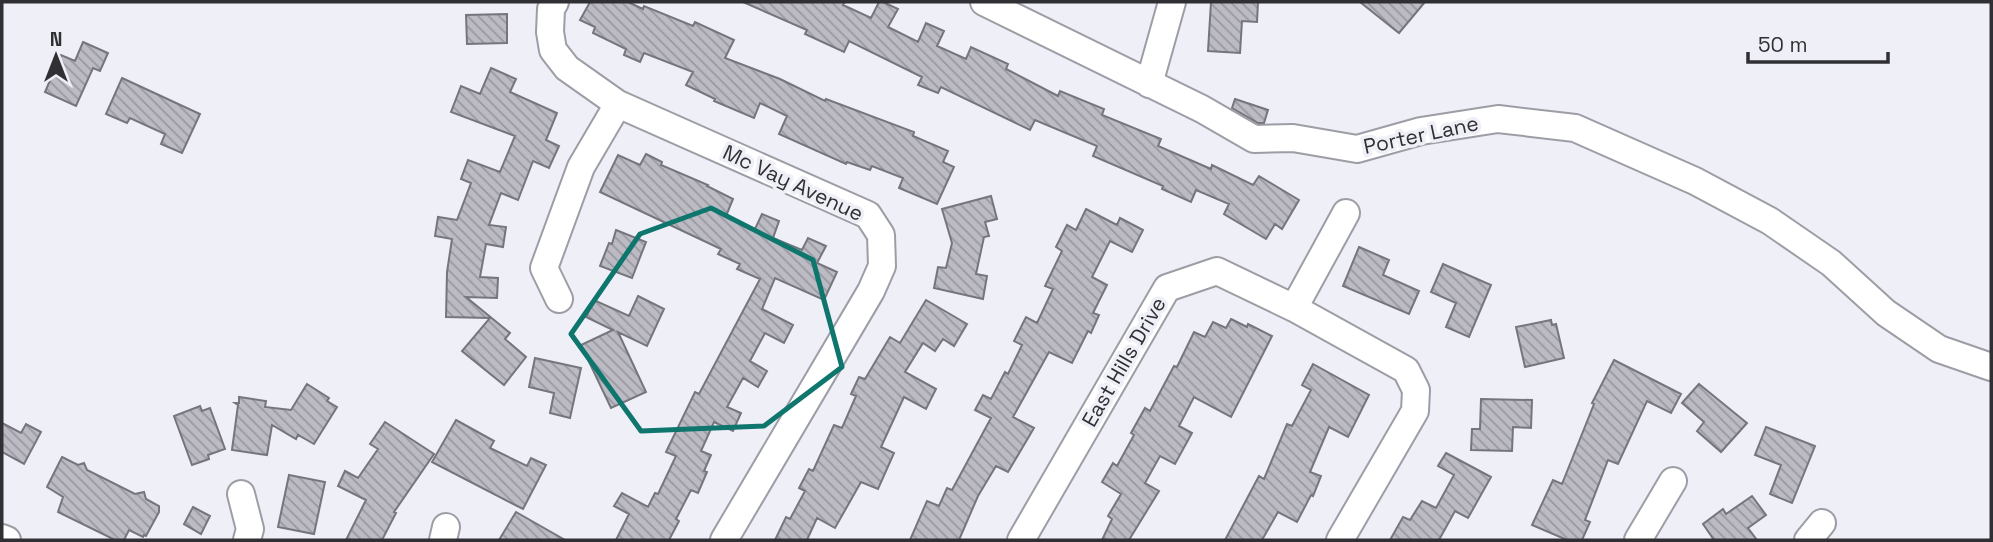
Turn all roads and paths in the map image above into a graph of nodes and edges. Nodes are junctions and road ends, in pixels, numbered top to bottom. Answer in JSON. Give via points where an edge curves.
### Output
{"nodes":[{"id":1,"x":555,"y":2,"type":"edge"},
{"id":2,"x":984,"y":2,"type":"edge"},
{"id":3,"x":1172,"y":2,"type":"edge"},
{"id":4,"x":1149,"y":84,"type":"junction"},
{"id":5,"x":618,"y":104,"type":"junction"},
{"id":6,"x":1346,"y":213,"type":"dead end"},
{"id":7,"x":559,"y":299,"type":"dead end"},
{"id":8,"x":1294,"y":308,"type":"junction"},
{"id":9,"x":1991,"y":367,"type":"edge"},
{"id":10,"x":1673,"y":481,"type":"dead end"},
{"id":11,"x":241,"y":494,"type":"dead end"},
{"id":12,"x":2,"y":538,"type":"edge"},
{"id":13,"x":7,"y":540,"type":"edge"},
{"id":14,"x":247,"y":540,"type":"edge"},
{"id":15,"x":724,"y":540,"type":"edge"},
{"id":16,"x":1021,"y":540,"type":"edge"},
{"id":17,"x":1340,"y":540,"type":"edge"},
{"id":18,"x":1638,"y":540,"type":"edge"}],
"edges":[{"from":1,"to":5,"type":"street","name":"Mc Vay Avenue","via":[[550,32],[553,50],[567,68]]},
{"from":2,"to":4,"type":"street","name":"Porter Lane"},
{"from":3,"to":4,"type":"street"},
{"from":4,"to":9,"type":"street","name":"Porter Lane","via":[[1254,139],[1293,138],[1357,149],[1421,131],[1498,119],[1575,128],[1695,181],[1770,221],[1939,349]]},
{"from":5,"to":7,"type":"street","via":[[581,167],[544,268]]},
{"from":5,"to":15,"type":"street","name":"Mc Vay Avenue","via":[[868,215],[881,235],[881,266],[871,291]]},
{"from":6,"to":8,"type":"street"},
{"from":8,"to":16,"type":"street","name":"East Hills Drive","via":[[1217,271],[1167,288]]},
{"from":8,"to":17,"type":"street","name":"East Hills Drive","via":[[1406,370],[1416,390],[1415,411]]},
{"from":10,"to":18,"type":"street"},
{"from":11,"to":14,"type":"street","via":[[250,530]]},
{"from":12,"to":13,"type":"street"}]}
